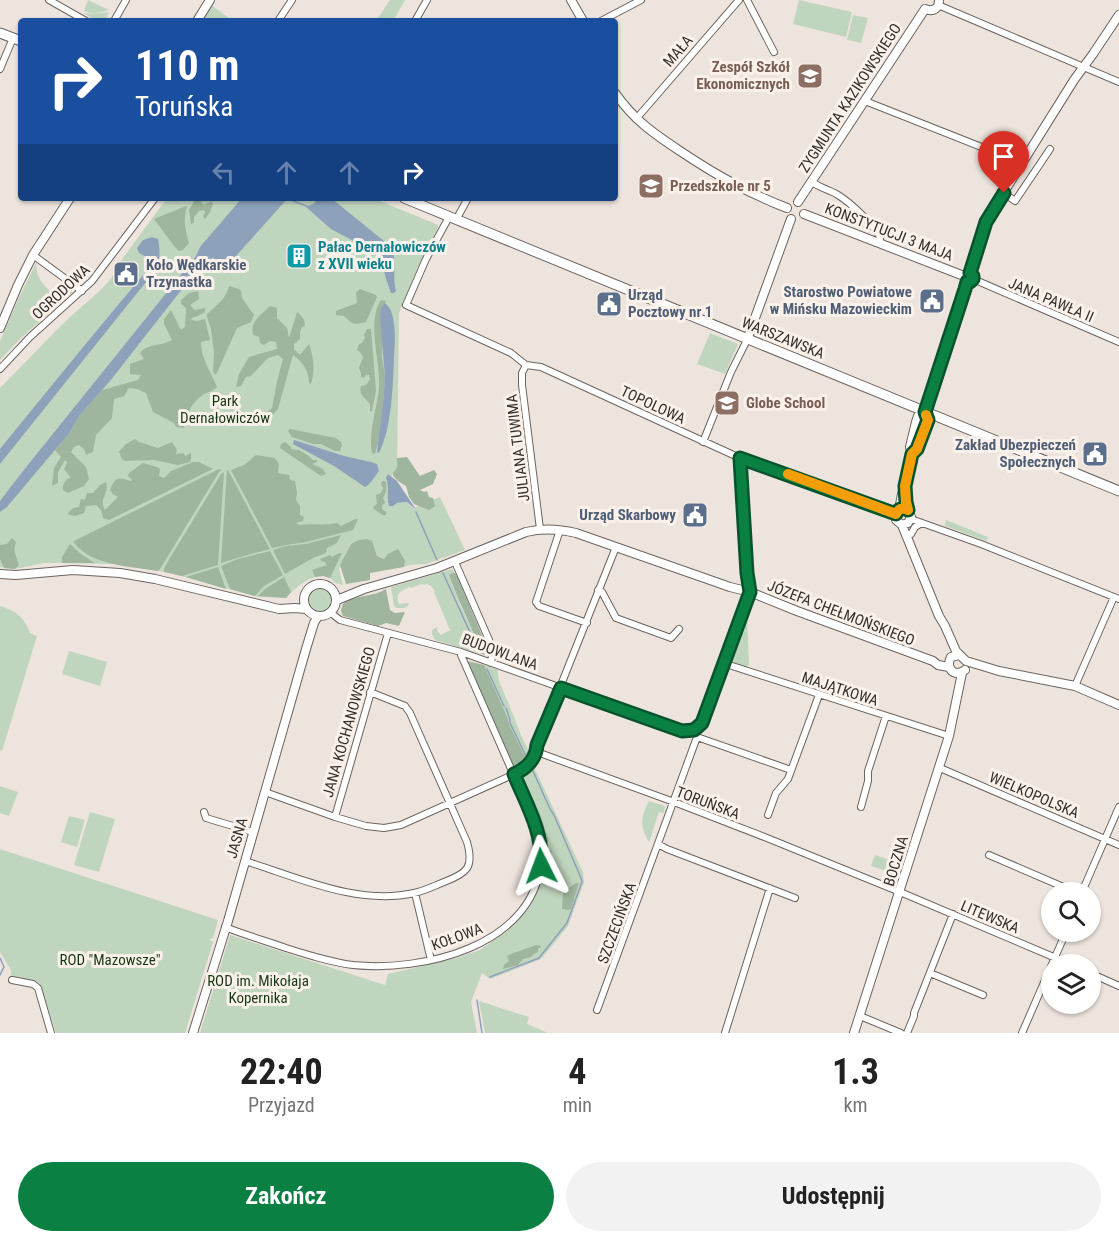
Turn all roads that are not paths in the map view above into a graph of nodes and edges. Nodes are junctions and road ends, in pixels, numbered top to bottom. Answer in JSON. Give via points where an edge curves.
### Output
{"nodes":[{"id":1,"x":49,"y":0,"type":"edge"},
{"id":2,"x":126,"y":0,"type":"edge"},
{"id":3,"x":210,"y":0,"type":"edge"},
{"id":4,"x":292,"y":0,"type":"edge"},
{"id":5,"x":427,"y":0,"type":"edge"},
{"id":6,"x":571,"y":0,"type":"edge"},
{"id":7,"x":641,"y":0,"type":"edge"},
{"id":8,"x":739,"y":0,"type":"edge"},
{"id":9,"x":747,"y":0,"type":"edge"},
{"id":10,"x":938,"y":3,"type":"edge"},
{"id":11,"x":923,"y":5,"type":"edge"},
{"id":12,"x":1119,"y":15,"type":"edge"},
{"id":13,"x":81,"y":18,"type":"edge"},
{"id":14,"x":116,"y":18,"type":"edge"},
{"id":15,"x":199,"y":18,"type":"edge"},
{"id":16,"x":280,"y":18,"type":"edge"},
{"id":17,"x":417,"y":18,"type":"edge"},
{"id":18,"x":581,"y":18,"type":"edge"},
{"id":19,"x":608,"y":18,"type":"edge"},
{"id":20,"x":0,"y":33,"type":"edge"},
{"id":21,"x":17,"y":40,"type":"edge"},
{"id":22,"x":774,"y":52,"type":"dead end"},
{"id":23,"x":1083,"y":67,"type":"junction"},
{"id":24,"x":0,"y":69,"type":"edge"},
{"id":25,"x":1119,"y":82,"type":"edge"},
{"id":26,"x":618,"y":99,"type":"edge"},
{"id":27,"x":865,"y":101,"type":"junction"},
{"id":28,"x":636,"y":119,"type":"junction"},
{"id":29,"x":1050,"y":149,"type":"dead end"},
{"id":30,"x":1022,"y":163,"type":"junction"},
{"id":31,"x":812,"y":182,"type":"junction"},
{"id":32,"x":1004,"y":193,"type":"junction"},
{"id":33,"x":68,"y":201,"type":"edge"},
{"id":34,"x":153,"y":201,"type":"edge"},
{"id":35,"x":411,"y":201,"type":"edge"},
{"id":36,"x":466,"y":201,"type":"edge"},
{"id":37,"x":798,"y":202,"type":"junction"},
{"id":38,"x":787,"y":208,"type":"junction"},
{"id":39,"x":804,"y":214,"type":"junction"},
{"id":40,"x":453,"y":218,"type":"junction"},
{"id":41,"x":791,"y":219,"type":"junction"},
{"id":42,"x":880,"y":243,"type":"junction"},
{"id":43,"x":33,"y":255,"type":"junction"},
{"id":44,"x":969,"y":278,"type":"junction"},
{"id":45,"x":82,"y":291,"type":"junction"},
{"id":46,"x":0,"y":328,"type":"edge"},
{"id":47,"x":747,"y":340,"type":"junction"},
{"id":48,"x":1119,"y":342,"type":"edge"},
{"id":49,"x":526,"y":365,"type":"junction"},
{"id":50,"x":0,"y":369,"type":"edge"},
{"id":51,"x":925,"y":412,"type":"junction"},
{"id":52,"x":703,"y":442,"type":"junction"},
{"id":53,"x":740,"y":458,"type":"junction"},
{"id":54,"x":1119,"y":491,"type":"edge"},
{"id":55,"x":901,"y":511,"type":"junction"},
{"id":56,"x":907,"y":522,"type":"junction"},
{"id":57,"x":922,"y":523,"type":"junction"},
{"id":58,"x":540,"y":529,"type":"junction"},
{"id":59,"x":560,"y":530,"type":"junction"},
{"id":60,"x":911,"y":534,"type":"junction"},
{"id":61,"x":616,"y":547,"type":"junction"},
{"id":62,"x":918,"y":561,"type":"junction"},
{"id":63,"x":455,"y":562,"type":"junction"},
{"id":64,"x":0,"y":574,"type":"edge"},
{"id":65,"x":364,"y":589,"type":"junction"},
{"id":66,"x":334,"y":590,"type":"junction"},
{"id":67,"x":598,"y":590,"type":"junction"},
{"id":68,"x":750,"y":592,"type":"junction"},
{"id":69,"x":304,"y":596,"type":"junction"},
{"id":70,"x":1116,"y":598,"type":"edge"},
{"id":71,"x":337,"y":600,"type":"junction"},
{"id":72,"x":265,"y":604,"type":"junction"},
{"id":73,"x":311,"y":613,"type":"junction"},
{"id":74,"x":331,"y":613,"type":"junction"},
{"id":75,"x":587,"y":623,"type":"junction"},
{"id":76,"x":679,"y":629,"type":"dead end"},
{"id":77,"x":387,"y":633,"type":"junction"},
{"id":78,"x":461,"y":652,"type":"junction"},
{"id":79,"x":491,"y":663,"type":"junction"},
{"id":80,"x":723,"y":663,"type":"junction"},
{"id":81,"x":957,"y":664,"type":"junction"},
{"id":82,"x":1075,"y":686,"type":"junction"},
{"id":83,"x":561,"y":688,"type":"junction"},
{"id":84,"x":370,"y":692,"type":"junction"},
{"id":85,"x":819,"y":695,"type":"junction"},
{"id":86,"x":1119,"y":705,"type":"edge"},
{"id":87,"x":886,"y":716,"type":"junction"},
{"id":88,"x":696,"y":734,"type":"junction"},
{"id":89,"x":949,"y":736,"type":"junction"},
{"id":90,"x":537,"y":752,"type":"junction"},
{"id":91,"x":940,"y":768,"type":"junction"},
{"id":92,"x":791,"y":770,"type":"junction"},
{"id":93,"x":514,"y":774,"type":"junction"},
{"id":94,"x":265,"y":792,"type":"junction"},
{"id":95,"x":674,"y":802,"type":"junction"},
{"id":96,"x":450,"y":803,"type":"junction"},
{"id":97,"x":861,"y":807,"type":"dead end"},
{"id":98,"x":1119,"y":807,"type":"edge"},
{"id":99,"x":204,"y":812,"type":"dead end"},
{"id":100,"x":768,"y":815,"type":"dead end"},
{"id":101,"x":335,"y":817,"type":"junction"},
{"id":102,"x":253,"y":832,"type":"junction"},
{"id":103,"x":1105,"y":839,"type":"junction"},
{"id":104,"x":658,"y":844,"type":"junction"},
{"id":105,"x":1119,"y":845,"type":"edge"},
{"id":106,"x":989,"y":855,"type":"dead end"},
{"id":107,"x":245,"y":861,"type":"junction"},
{"id":108,"x":1052,"y":882,"type":"edge"},
{"id":109,"x":1086,"y":882,"type":"edge"},
{"id":110,"x":770,"y":888,"type":"junction"},
{"id":111,"x":900,"y":892,"type":"junction"},
{"id":112,"x":415,"y":893,"type":"junction"},
{"id":113,"x":795,"y":898,"type":"dead end"},
{"id":114,"x":953,"y":914,"type":"junction"},
{"id":115,"x":225,"y":927,"type":"junction"},
{"id":116,"x":1045,"y":954,"type":"edge"},
{"id":117,"x":431,"y":960,"type":"junction"},
{"id":118,"x":930,"y":973,"type":"junction"},
{"id":119,"x":1101,"y":978,"type":"edge"},
{"id":120,"x":12,"y":980,"type":"dead end"},
{"id":121,"x":1119,"y":986,"type":"edge"},
{"id":122,"x":1041,"y":988,"type":"edge"},
{"id":123,"x":983,"y":995,"type":"dead end"},
{"id":124,"x":597,"y":1010,"type":"dead end"},
{"id":125,"x":860,"y":1016,"type":"junction"},
{"id":126,"x":51,"y":1033,"type":"edge"},
{"id":127,"x":193,"y":1033,"type":"edge"},
{"id":128,"x":725,"y":1033,"type":"edge"},
{"id":129,"x":854,"y":1033,"type":"edge"},
{"id":130,"x":901,"y":1033,"type":"edge"},
{"id":131,"x":907,"y":1033,"type":"edge"},
{"id":132,"x":1022,"y":1033,"type":"edge"}],
"edges":[{"from":1,"to":13,"type":"street"},
{"from":2,"to":14,"type":"street"},
{"from":3,"to":15,"type":"street"},
{"from":4,"to":16,"type":"street"},
{"from":5,"to":17,"type":"street"},
{"from":6,"to":18,"type":"street"},
{"from":7,"to":19,"type":"street"},
{"from":8,"to":28,"type":"street","name":"MAŁA"},
{"from":9,"to":22,"type":"street"},
{"from":10,"to":11,"type":"street","via":[[932,10]]},
{"from":10,"to":23,"type":"street"},
{"from":11,"to":27,"type":"street","name":"ZYGMUNTA KAZIKOWSKIEGO"},
{"from":12,"to":23,"type":"street"},
{"from":20,"to":21,"type":"main road"},
{"from":21,"to":24,"type":"street"},
{"from":23,"to":25,"type":"street"},
{"from":23,"to":30,"type":"street"},
{"from":26,"to":28,"type":"street"},
{"from":27,"to":30,"type":"street"},
{"from":27,"to":31,"type":"street","name":"ZYGMUNTA KAZIKOWSKIEGO"},
{"from":28,"to":38,"type":"street","via":[[717,176]]},
{"from":29,"to":32,"type":"street","via":[[1015,201]]},
{"from":30,"to":32,"type":"street"},
{"from":31,"to":37,"type":"street","name":"ZYGMUNTA KAZIKOWSKIEGO"},
{"from":31,"to":42,"type":"street","via":[[848,202],[875,229]]},
{"from":32,"to":44,"type":"street","via":[[986,222]]},
{"from":33,"to":43,"type":"street"},
{"from":34,"to":45,"type":"street","name":"OGRODOWA"},
{"from":35,"to":40,"type":"main road","name":"WARSZAWSKA"},
{"from":36,"to":40,"type":"street"},
{"from":37,"to":38,"type":"street"},
{"from":37,"to":39,"type":"street"},
{"from":38,"to":41,"type":"street"},
{"from":39,"to":41,"type":"street"},
{"from":39,"to":42,"type":"street","name":"KONSTYTUCJI 3 MAJA"},
{"from":40,"to":47,"type":"main road","name":"WARSZAWSKA"},
{"from":40,"to":49,"type":"street","name":"TOPOLOWA","via":[[426,259],[406,305],[511,353]]},
{"from":41,"to":47,"type":"street"},
{"from":42,"to":44,"type":"street","name":"KONSTYTUCJI 3 MAJA"},
{"from":43,"to":45,"type":"street"},
{"from":43,"to":46,"type":"street"},
{"from":44,"to":48,"type":"street","name":"JANA PAWŁA II"},
{"from":44,"to":51,"type":"street"},
{"from":45,"to":50,"type":"street","name":"OGRODOWA"},
{"from":47,"to":51,"type":"main road","name":"WARSZAWSKA"},
{"from":47,"to":52,"type":"street"},
{"from":49,"to":52,"type":"street","name":"TOPOLOWA","via":[[541,367]]},
{"from":49,"to":58,"type":"street","name":"JULIANA TUWIMA","via":[[522,385]]},
{"from":51,"to":54,"type":"main road","name":"WARSZAWSKA"},
{"from":51,"to":55,"type":"street","via":[[916,422]]},
{"from":52,"to":53,"type":"street","name":"TOPOLOWA"},
{"from":53,"to":55,"type":"street","name":"TOPOLOWA"},
{"from":53,"to":68,"type":"street","name":"SZCZECIŃSKA"},
{"from":55,"to":56,"type":"street","via":[[911,514]]},
{"from":55,"to":56,"type":"street","via":[[896,520]]},
{"from":56,"to":57,"type":"street"},
{"from":56,"to":60,"type":"street"},
{"from":56,"to":62,"type":"street","via":[[908,541]]},
{"from":57,"to":60,"type":"street"},
{"from":57,"to":70,"type":"street"},
{"from":58,"to":59,"type":"street","name":"JÓZEFA CHEŁMOŃSKIEGO"},
{"from":58,"to":63,"type":"street","name":"JÓZEFA CHEŁMOŃSKIEGO"},
{"from":59,"to":61,"type":"street","name":"JÓZEFA CHEŁMOŃSKIEGO"},
{"from":59,"to":75,"type":"street","via":[[536,602]]},
{"from":60,"to":62,"type":"street"},
{"from":61,"to":67,"type":"street"},
{"from":61,"to":68,"type":"street","name":"JÓZEFA CHEŁMOŃSKIEGO"},
{"from":62,"to":81,"type":"street"},
{"from":63,"to":65,"type":"street","name":"JÓZEFA CHEŁMOŃSKIEGO"},
{"from":63,"to":79,"type":"street","via":[[493,649]]},
{"from":64,"to":72,"type":"street","via":[[73,570],[120,573]]},
{"from":65,"to":66,"type":"street","name":"JÓZEFA CHEŁMOŃSKIEGO"},
{"from":65,"to":71,"type":"street","name":"JÓZEFA CHEŁMOŃSKIEGO"},
{"from":66,"to":69,"type":"street","via":[[320,584]]},
{"from":66,"to":71,"type":"street"},
{"from":67,"to":75,"type":"street"},
{"from":67,"to":76,"type":"street","via":[[616,618],[671,638]]},
{"from":68,"to":80,"type":"street","name":"SZCZECIŃSKA"},
{"from":68,"to":81,"type":"street","name":"JÓZEFA CHEŁMOŃSKIEGO","via":[[938,664]]},
{"from":69,"to":72,"type":"street","via":[[290,603]]},
{"from":69,"to":73,"type":"street"},
{"from":70,"to":82,"type":"street"},
{"from":71,"to":74,"type":"street"},
{"from":72,"to":73,"type":"street"},
{"from":73,"to":74,"type":"street"},
{"from":73,"to":94,"type":"street","name":"JASNA","via":[[314,623]]},
{"from":74,"to":77,"type":"street","name":"BUDOWLANA","via":[[340,620]]},
{"from":75,"to":83,"type":"street"},
{"from":77,"to":78,"type":"street","name":"BUDOWLANA"},
{"from":77,"to":84,"type":"street","name":"JANA KOCHANOWSKIEGO"},
{"from":78,"to":79,"type":"street","name":"BUDOWLANA"},
{"from":78,"to":93,"type":"street","name":"KOŁOWA"},
{"from":79,"to":83,"type":"street","name":"BUDOWLANA"},
{"from":80,"to":85,"type":"street","name":"MAJĄTKOWA"},
{"from":80,"to":88,"type":"street","name":"SZCZECIŃSKA"},
{"from":81,"to":82,"type":"street","name":"JÓZEFA CHEŁMOŃSKIEGO"},
{"from":81,"to":89,"type":"street","name":"BOCZNA"},
{"from":82,"to":86,"type":"street","name":"JÓZEFA CHEŁMOŃSKIEGO"},
{"from":83,"to":88,"type":"street","name":"BUDOWLANA"},
{"from":83,"to":90,"type":"street"},
{"from":84,"to":96,"type":"street","via":[[405,705]]},
{"from":84,"to":101,"type":"street","name":"JANA KOCHANOWSKIEGO"},
{"from":85,"to":87,"type":"street","name":"MAJĄTKOWA"},
{"from":85,"to":92,"type":"street"},
{"from":87,"to":89,"type":"street","name":"MAJĄTKOWA"},
{"from":87,"to":97,"type":"street"},
{"from":88,"to":92,"type":"street","name":"BUDOWLANA"},
{"from":88,"to":95,"type":"street","name":"SZCZECIŃSKA"},
{"from":89,"to":91,"type":"street","name":"BOCZNA"},
{"from":90,"to":93,"type":"street","via":[[527,766]]},
{"from":90,"to":95,"type":"street","name":"TORUŃSKA"},
{"from":91,"to":103,"type":"street","name":"WIELKOPOLSKA"},
{"from":91,"to":111,"type":"street","name":"BOCZNA"},
{"from":92,"to":100,"type":"street"},
{"from":93,"to":96,"type":"street"},
{"from":93,"to":117,"type":"street","name":"KOŁOWA","via":[[540,841],[541,866],[531,895],[515,918],[493,937]]},
{"from":94,"to":101,"type":"street"},
{"from":94,"to":102,"type":"street","name":"JASNA"},
{"from":95,"to":104,"type":"street","name":"SZCZECIŃSKA"},
{"from":95,"to":111,"type":"street","name":"TORUŃSKA"},
{"from":96,"to":101,"type":"street","via":[[393,827],[372,827]]},
{"from":96,"to":112,"type":"street","via":[[467,842],[470,863],[460,874]]},
{"from":98,"to":103,"type":"street"},
{"from":99,"to":102,"type":"street","via":[[206,818]]},
{"from":102,"to":107,"type":"street","name":"JASNA"},
{"from":103,"to":105,"type":"street","name":"WIELKOPOLSKA"},
{"from":103,"to":109,"type":"street"},
{"from":104,"to":110,"type":"street"},
{"from":104,"to":124,"type":"street","name":"SZCZECIŃSKA"},
{"from":106,"to":108,"type":"street"},
{"from":107,"to":112,"type":"street","via":[[359,895]]},
{"from":107,"to":115,"type":"street","name":"JASNA"},
{"from":110,"to":113,"type":"street"},
{"from":110,"to":128,"type":"street"},
{"from":111,"to":114,"type":"street","name":"LITEWSKA"},
{"from":111,"to":125,"type":"street","name":"BOCZNA"},
{"from":112,"to":117,"type":"street"},
{"from":114,"to":116,"type":"street","name":"LITEWSKA"},
{"from":114,"to":118,"type":"street"},
{"from":115,"to":117,"type":"street","name":"KOŁOWA","via":[[345,964],[391,966]]},
{"from":115,"to":127,"type":"street","name":"JASNA"},
{"from":118,"to":123,"type":"street"},
{"from":118,"to":131,"type":"street"},
{"from":119,"to":121,"type":"street"},
{"from":120,"to":126,"type":"street","via":[[36,985]]},
{"from":122,"to":132,"type":"street"},
{"from":125,"to":129,"type":"street","name":"BOCZNA"},
{"from":125,"to":130,"type":"street"}]}
